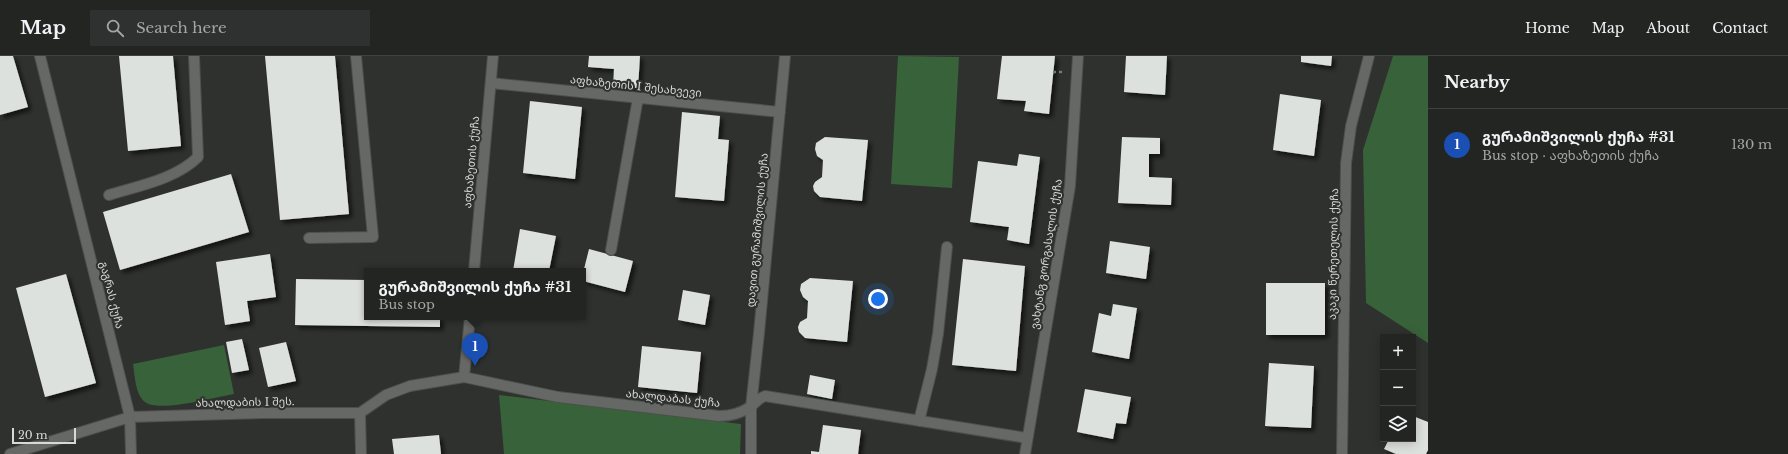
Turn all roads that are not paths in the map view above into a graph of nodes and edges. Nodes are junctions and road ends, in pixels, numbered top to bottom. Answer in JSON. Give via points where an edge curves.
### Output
{"nodes":[{"id":1,"x":40,"y":56,"type":"edge"},
{"id":2,"x":194,"y":56,"type":"edge"},
{"id":3,"x":356,"y":56,"type":"edge"},
{"id":4,"x":493,"y":56,"type":"edge"},
{"id":5,"x":785,"y":56,"type":"edge"},
{"id":6,"x":1078,"y":56,"type":"edge"},
{"id":7,"x":1369,"y":56,"type":"edge"},
{"id":8,"x":490,"y":83,"type":"junction"},
{"id":9,"x":638,"y":98,"type":"junction"},
{"id":10,"x":780,"y":112,"type":"junction"},
{"id":11,"x":109,"y":195,"type":"dead end"},
{"id":12,"x":309,"y":238,"type":"dead end"},
{"id":13,"x":947,"y":247,"type":"dead end"},
{"id":14,"x":611,"y":250,"type":"dead end"},
{"id":15,"x":474,"y":268,"type":"edge"},
{"id":16,"x":470,"y":320,"type":"edge"},
{"id":17,"x":464,"y":377,"type":"junction"},
{"id":18,"x":751,"y":407,"type":"junction"},
{"id":19,"x":360,"y":413,"type":"junction"},
{"id":20,"x":130,"y":417,"type":"junction"},
{"id":21,"x":920,"y":421,"type":"junction"},
{"id":22,"x":1027,"y":438,"type":"junction"},
{"id":23,"x":10,"y":454,"type":"edge"},
{"id":24,"x":131,"y":454,"type":"edge"},
{"id":25,"x":361,"y":454,"type":"edge"},
{"id":26,"x":750,"y":454,"type":"edge"},
{"id":27,"x":1025,"y":454,"type":"edge"},
{"id":28,"x":1342,"y":454,"type":"edge"}],
"edges":[{"from":1,"to":20,"type":"street","name":"გაგრას ქუჩა"},
{"from":2,"to":11,"type":"street","via":[[198,157],[189,166],[164,177]]},
{"from":3,"to":12,"type":"street","via":[[373,237]]},
{"from":4,"to":8,"type":"street","name":"აფხაზეთის ქუჩა"},
{"from":5,"to":10,"type":"street","name":"დავით გურამიშვილის ქუჩა"},
{"from":6,"to":22,"type":"street","name":"ვახტანგ გორგასალის ქუჩა","via":[[1070,186]]},
{"from":7,"to":28,"type":"street","name":"აკაკი წერეთელის ქუჩა","via":[[1351,126],[1346,164]]},
{"from":8,"to":9,"type":"street","name":"აფხაზეთის I შესახვევი"},
{"from":8,"to":15,"type":"street","name":"აფხაზეთის ქუჩა"},
{"from":9,"to":10,"type":"street","name":"აფხაზეთის I შესახვევი"},
{"from":9,"to":14,"type":"street"},
{"from":10,"to":18,"type":"street","name":"დავით გურამიშვილის ქუჩა"},
{"from":13,"to":21,"type":"street","via":[[938,334]]},
{"from":16,"to":17,"type":"street"},
{"from":17,"to":18,"type":"street","name":"ახალდაბას ქუჩა","via":[[558,397],[704,414],[731,416]]},
{"from":17,"to":19,"type":"street","name":"ახალდაბას ქუჩა","via":[[410,386],[386,395]]},
{"from":18,"to":21,"type":"street","name":"ახალდაბას ქუჩა","via":[[758,398],[765,396]]},
{"from":18,"to":26,"type":"street","name":"დავით გურამიშვილის ქუჩა"},
{"from":19,"to":20,"type":"street","name":"ახალდაბის I შეს."},
{"from":19,"to":25,"type":"street"},
{"from":20,"to":23,"type":"street"},
{"from":20,"to":24,"type":"street","name":"გაგრას ქუჩა"},
{"from":21,"to":22,"type":"street","name":"ახალდაბას ქუჩა"},
{"from":22,"to":27,"type":"street","name":"ვახტანგ გორგასალის ქუჩა"}]}
